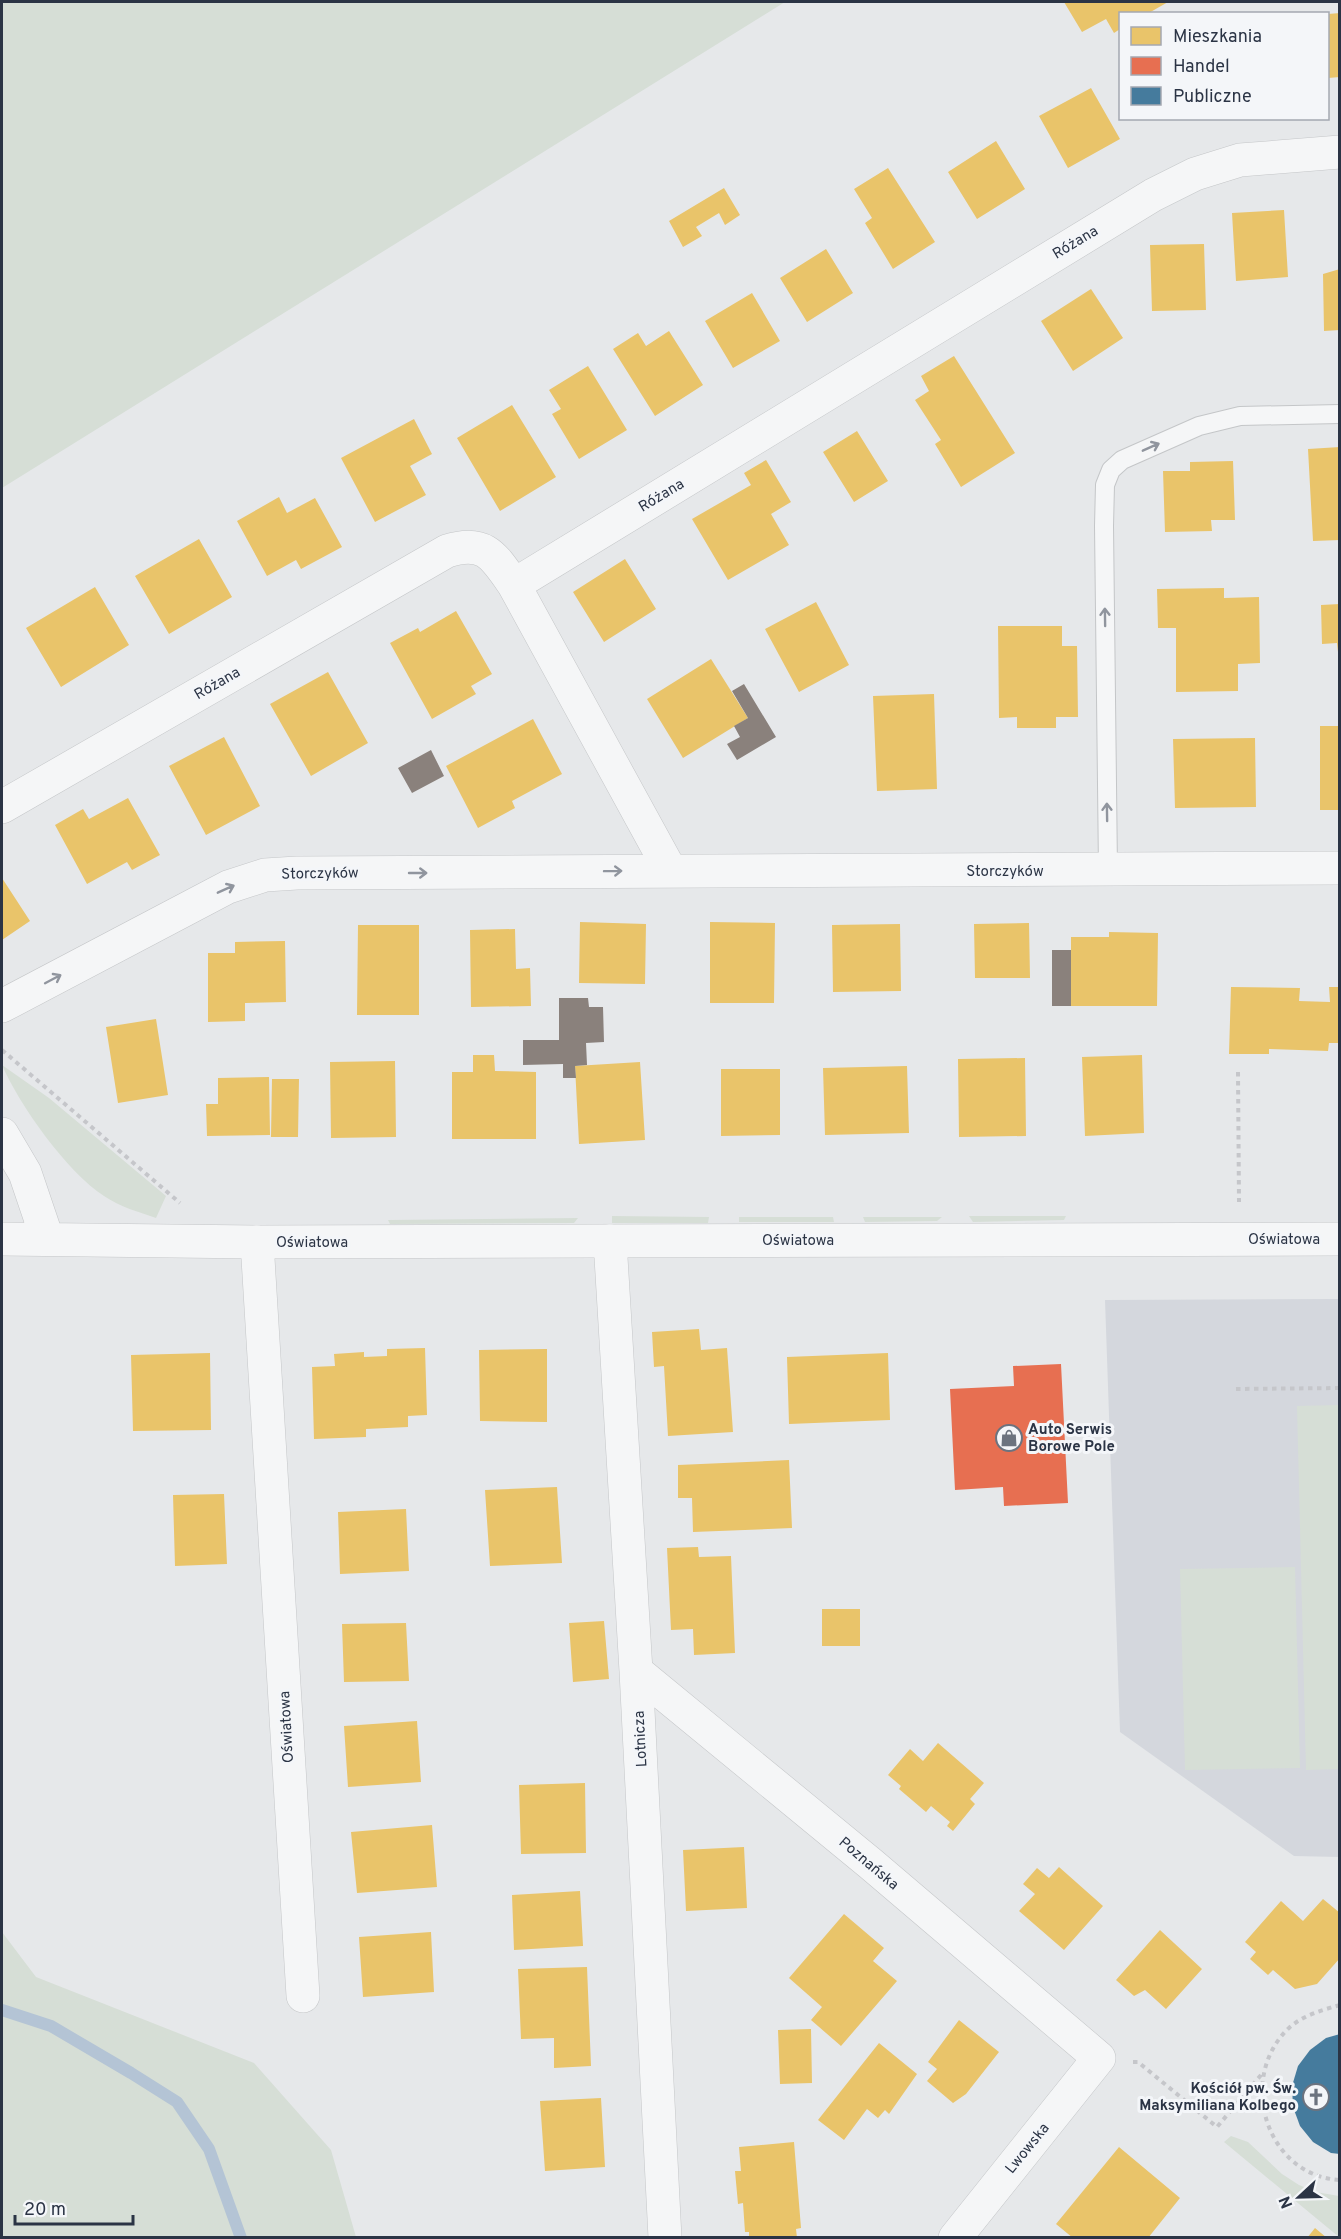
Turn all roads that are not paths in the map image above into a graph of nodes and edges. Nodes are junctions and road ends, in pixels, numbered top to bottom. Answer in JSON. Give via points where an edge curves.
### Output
{"nodes":[{"id":1,"x":1340,"y":152,"type":"edge"},
{"id":2,"x":1340,"y":414,"type":"edge"},
{"id":3,"x":514,"y":585,"type":"junction"},
{"id":4,"x":2,"y":807,"type":"edge"},
{"id":5,"x":1340,"y":868,"type":"edge"},
{"id":6,"x":670,"y":870,"type":"junction"},
{"id":7,"x":1108,"y":870,"type":"junction"},
{"id":8,"x":2,"y":1006,"type":"edge"},
{"id":9,"x":2,"y":1134,"type":"edge"},
{"id":10,"x":47,"y":1238,"type":"junction"},
{"id":11,"x":2,"y":1239,"type":"edge"},
{"id":12,"x":1340,"y":1239,"type":"edge"},
{"id":13,"x":610,"y":1241,"type":"junction"},
{"id":14,"x":257,"y":1242,"type":"junction"},
{"id":15,"x":636,"y":1671,"type":"junction"},
{"id":16,"x":303,"y":1996,"type":"dead end"},
{"id":17,"x":1099,"y":2058,"type":"joint"},
{"id":18,"x":665,"y":2238,"type":"edge"},
{"id":19,"x":955,"y":2238,"type":"edge"}],
"edges":[{"from":1,"to":3,"type":"street","name":"Różana","via":[[1240,160],[1194,174],[1153,195]]},
{"from":7,"to":2,"type":"lane","one_way":true,"via":[[1104,526],[1105,485],[1111,470],[1122,460],[1199,426],[1240,416]]},
{"from":3,"to":4,"type":"street","name":"Różana","via":[[488,552],[475,546],[447,551]]},
{"from":3,"to":6,"type":"street"},
{"from":5,"to":7,"type":"street","name":"Storczyków"},
{"from":6,"to":7,"type":"street","name":"Storczyków"},
{"from":8,"to":6,"type":"street","name":"Storczyków","one_way":true,"via":[[228,887],[265,875]]},
{"from":9,"to":10,"type":"street","via":[[25,1173]]},
{"from":10,"to":11,"type":"street","name":"Oświatowa"},
{"from":10,"to":14,"type":"street","name":"Oświatowa"},
{"from":12,"to":13,"type":"street","name":"Oświatowa"},
{"from":13,"to":14,"type":"street","name":"Oświatowa"},
{"from":13,"to":15,"type":"street","name":"Lotnicza"},
{"from":14,"to":16,"type":"street","name":"Oświatowa"},
{"from":15,"to":17,"type":"street","name":"Poznańska"},
{"from":15,"to":18,"type":"street","name":"Lotnicza"},
{"from":17,"to":19,"type":"street","name":"Lwowska"}]}
